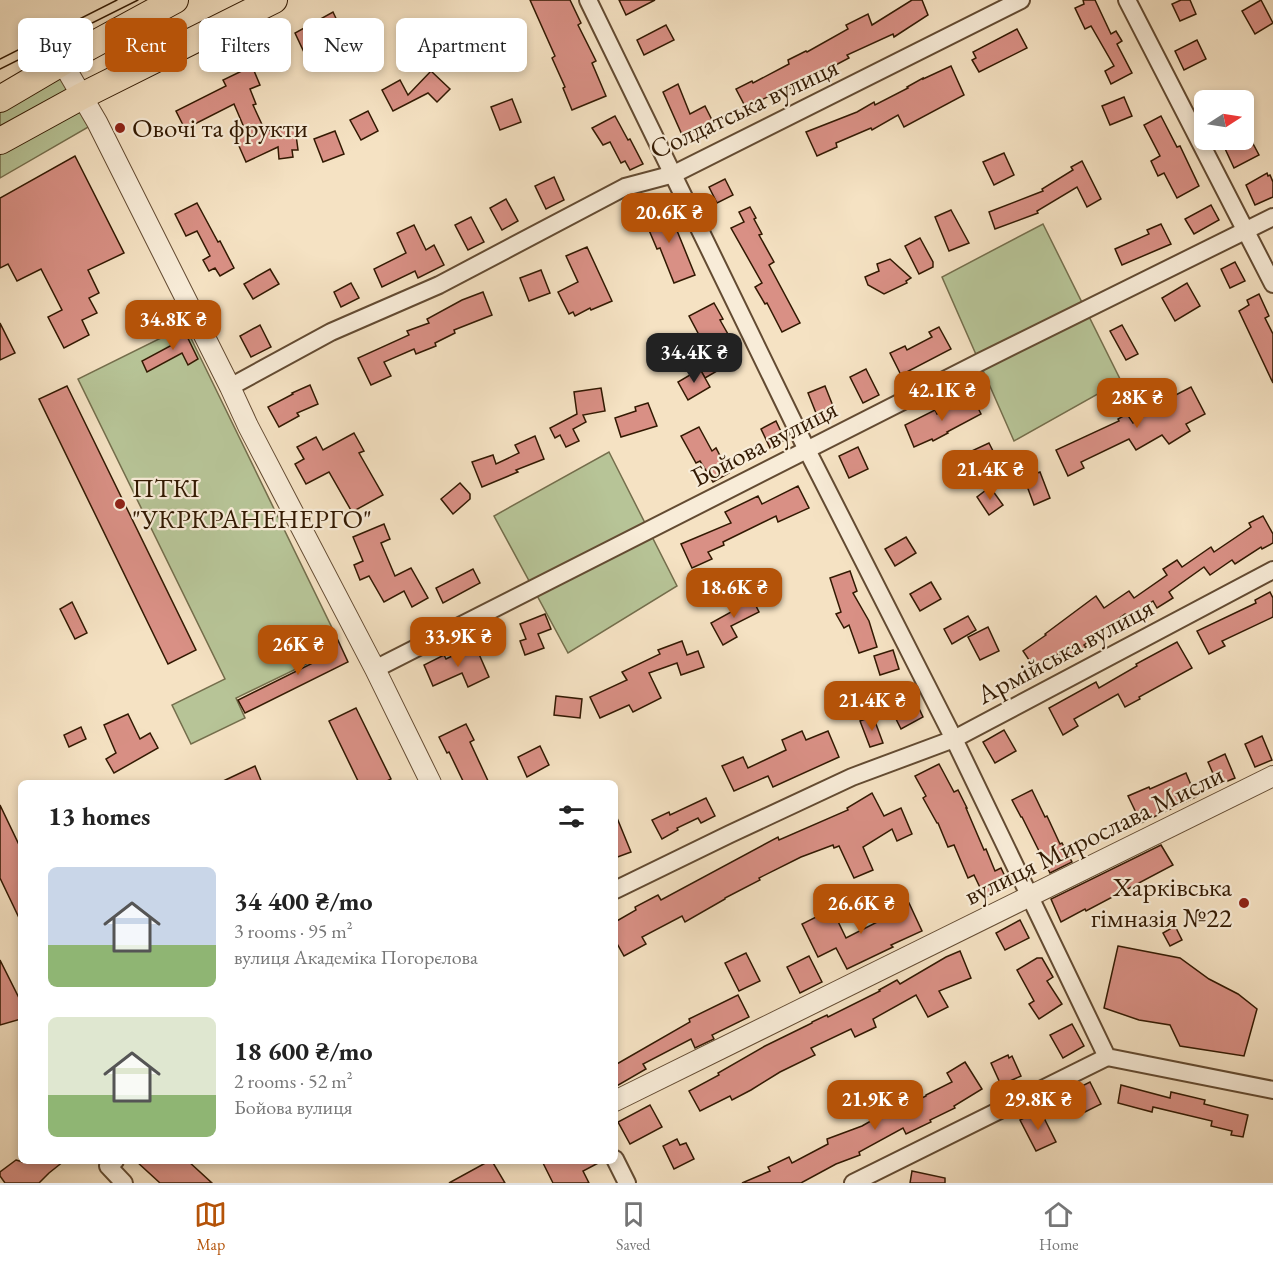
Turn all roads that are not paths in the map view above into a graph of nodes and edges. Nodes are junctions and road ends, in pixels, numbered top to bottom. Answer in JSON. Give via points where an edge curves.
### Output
{"nodes":[{"id":1,"x":176,"y":0,"type":"edge"},
{"id":2,"x":274,"y":0,"type":"edge"},
{"id":3,"x":588,"y":0,"type":"edge"},
{"id":4,"x":1022,"y":0,"type":"edge"},
{"id":5,"x":1127,"y":0,"type":"edge"},
{"id":6,"x":93,"y":45,"type":"edge"},
{"id":7,"x":45,"y":72,"type":"edge"},
{"id":8,"x":68,"y":72,"type":"edge"},
{"id":9,"x":82,"y":96,"type":"junction"},
{"id":10,"x":0,"y":99,"type":"edge"},
{"id":11,"x":0,"y":141,"type":"edge"},
{"id":12,"x":674,"y":174,"type":"junction"},
{"id":13,"x":1273,"y":217,"type":"edge"},
{"id":14,"x":1245,"y":230,"type":"junction"},
{"id":15,"x":1273,"y":284,"type":"edge"},
{"id":16,"x":230,"y":387,"type":"junction"},
{"id":17,"x":807,"y":450,"type":"junction"},
{"id":18,"x":1273,"y":570,"type":"edge"},
{"id":19,"x":375,"y":669,"type":"junction"},
{"id":20,"x":954,"y":739,"type":"junction"},
{"id":21,"x":1273,"y":776,"type":"edge"},
{"id":22,"x":430,"y":780,"type":"edge"},
{"id":23,"x":618,"y":889,"type":"edge"},
{"id":24,"x":1031,"y":897,"type":"junction"},
{"id":25,"x":1107,"y":1057,"type":"junction"},
{"id":26,"x":1273,"y":1090,"type":"edge"},
{"id":27,"x":618,"y":1100,"type":"edge"},
{"id":28,"x":113,"y":1164,"type":"edge"},
{"id":29,"x":618,"y":1164,"type":"edge"},
{"id":30,"x":124,"y":1183,"type":"edge"},
{"id":31,"x":627,"y":1183,"type":"edge"},
{"id":32,"x":853,"y":1183,"type":"edge"}],
"edges":[{"from":1,"to":6,"type":"main road"},
{"from":2,"to":9,"type":"main road"},
{"from":3,"to":12,"type":"street"},
{"from":4,"to":12,"type":"street","name":"Солдатська вулиця"},
{"from":5,"to":14,"type":"street"},
{"from":7,"to":10,"type":"main road"},
{"from":8,"to":9,"type":"street"},
{"from":9,"to":11,"type":"main road"},
{"from":9,"to":16,"type":"street"},
{"from":12,"to":16,"type":"street","name":"Солдатська вулиця","via":[[625,187],[439,285],[331,332]]},
{"from":12,"to":17,"type":"street"},
{"from":13,"to":14,"type":"street","name":"Бойова вулиця"},
{"from":14,"to":15,"type":"street"},
{"from":14,"to":17,"type":"street","name":"Бойова вулиця"},
{"from":16,"to":19,"type":"street"},
{"from":17,"to":19,"type":"street","name":"Бойова вулиця"},
{"from":17,"to":20,"type":"street"},
{"from":18,"to":20,"type":"street","name":"Армійська вулиця"},
{"from":19,"to":22,"type":"street"},
{"from":20,"to":23,"type":"street","name":"Армійська вулиця","via":[[852,777]]},
{"from":20,"to":24,"type":"street"},
{"from":21,"to":24,"type":"street","name":"вулиця Мирослава Мисли"},
{"from":24,"to":25,"type":"street"},
{"from":24,"to":27,"type":"street","name":"вулиця Мирослава Мисли"},
{"from":25,"to":26,"type":"street"},
{"from":25,"to":32,"type":"street"},
{"from":28,"to":30,"type":"street"},
{"from":29,"to":31,"type":"street"}]}
